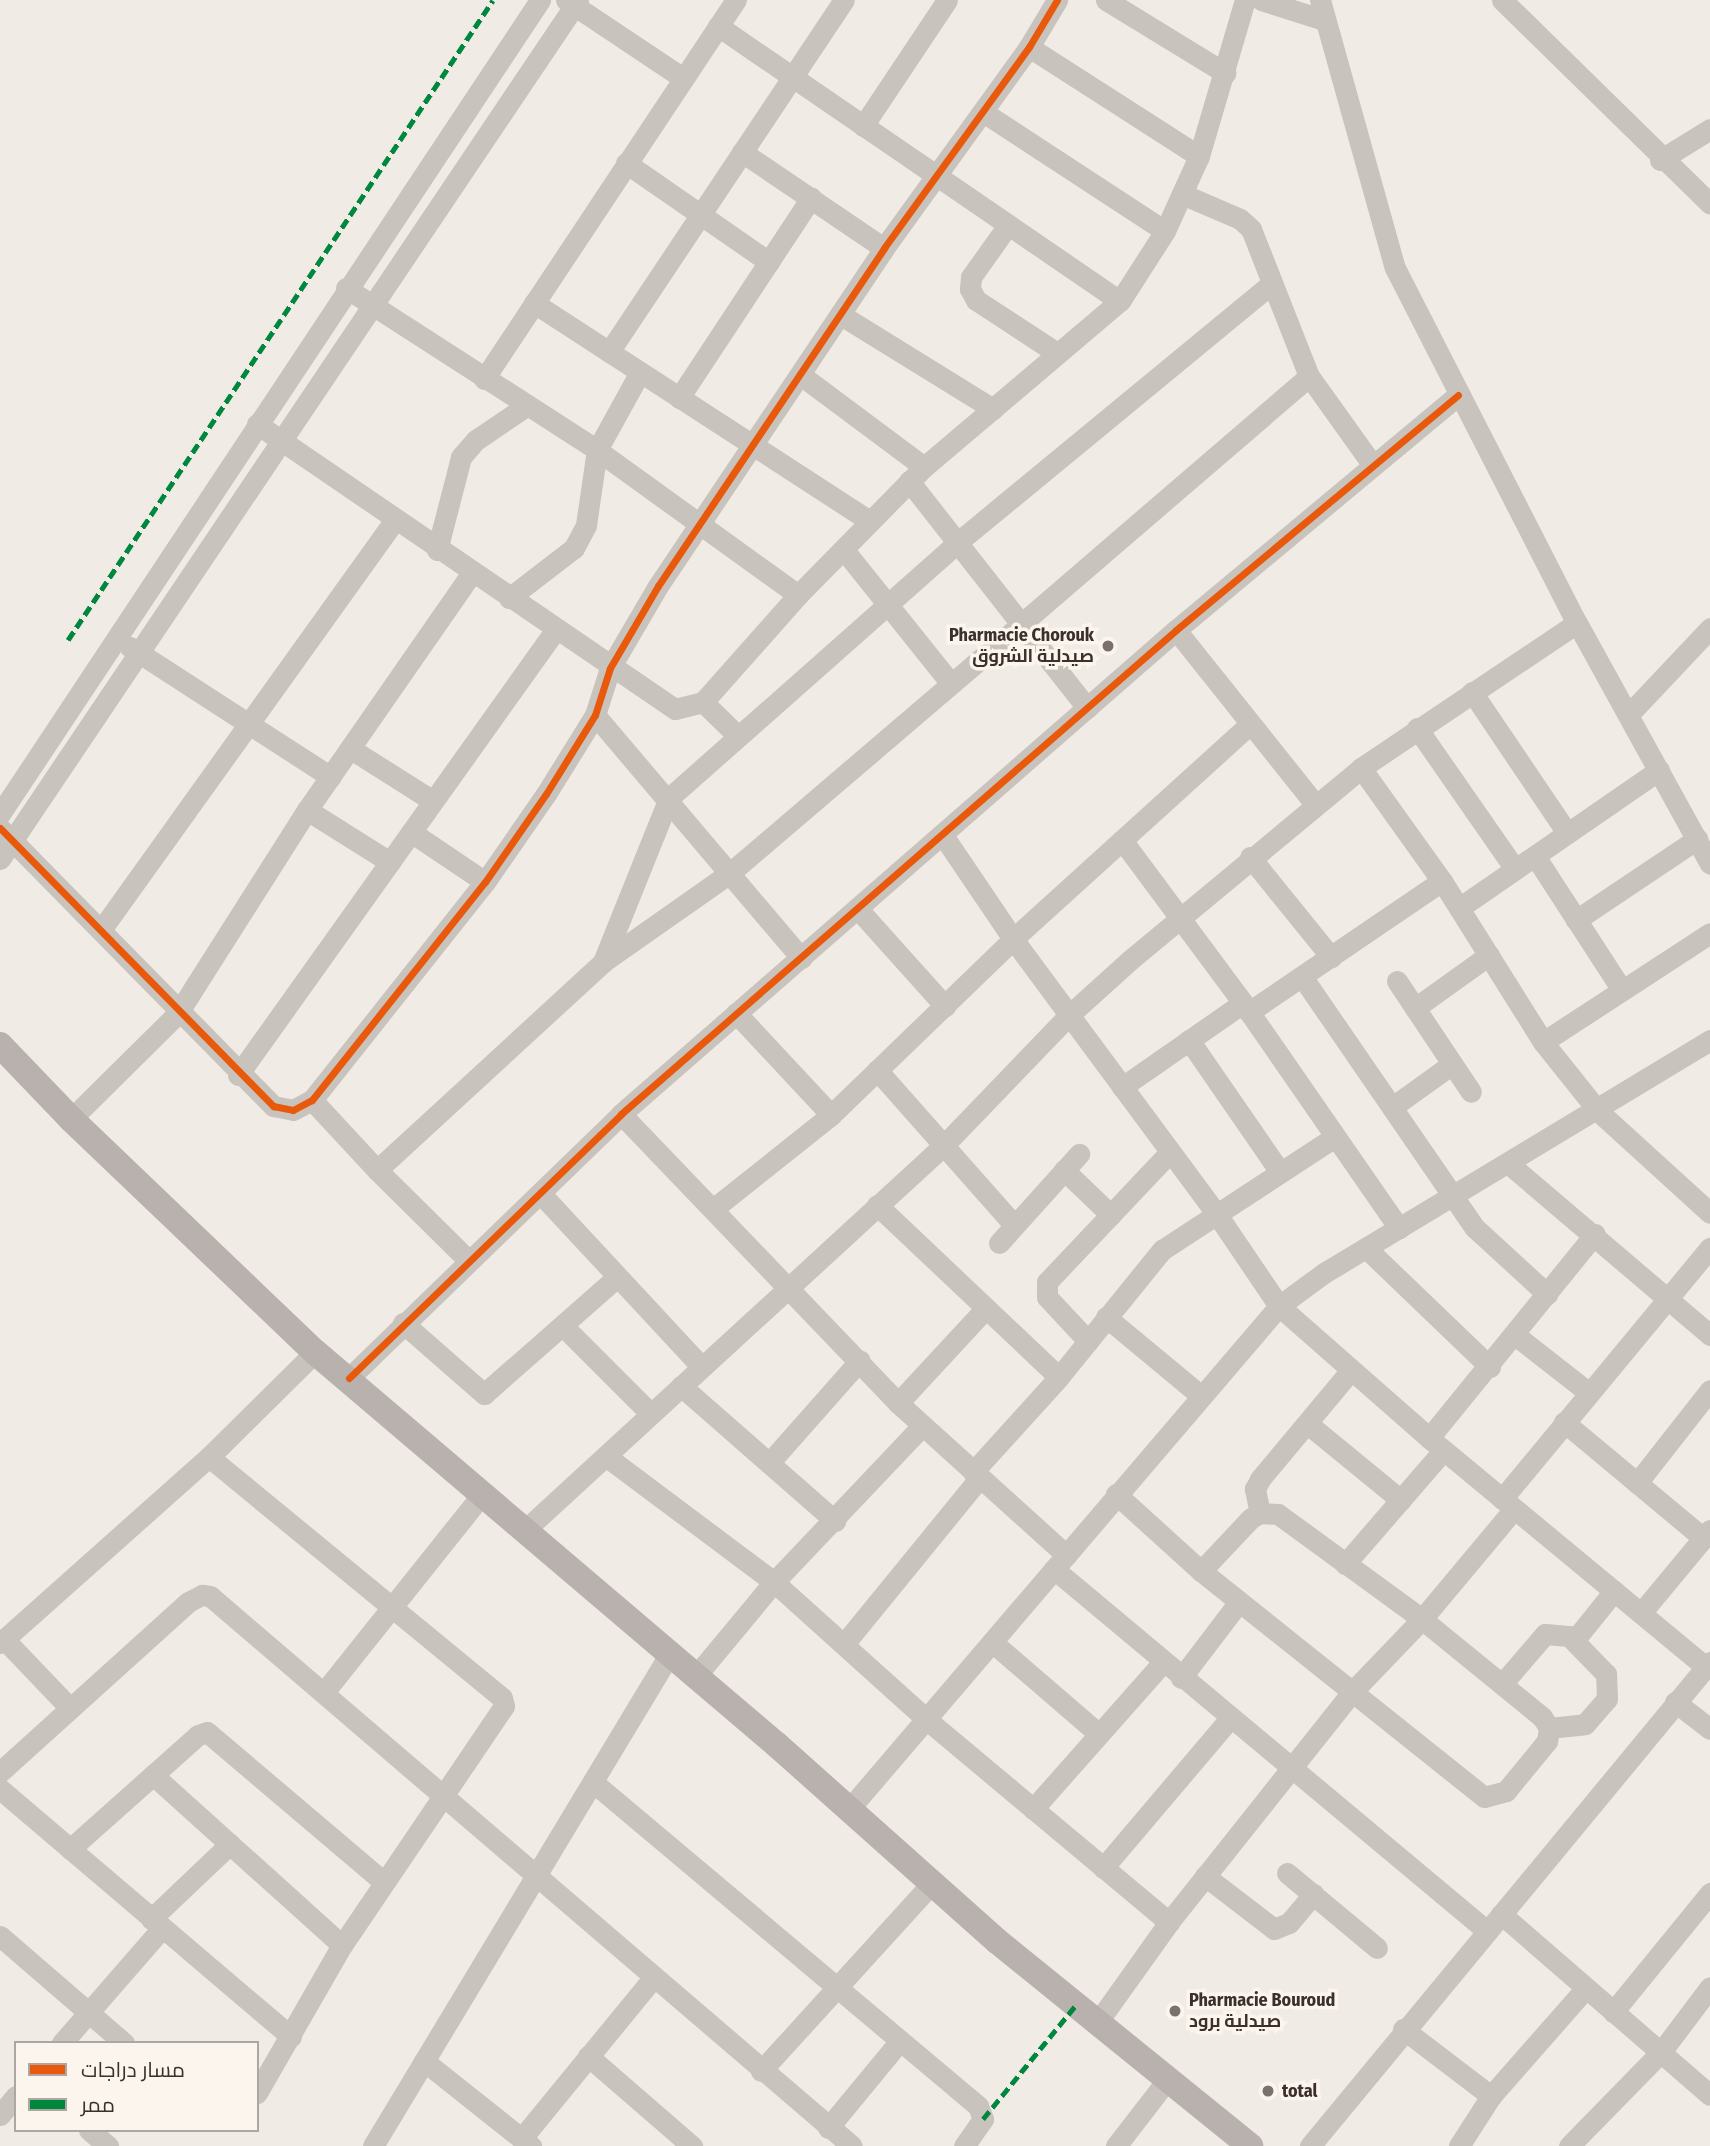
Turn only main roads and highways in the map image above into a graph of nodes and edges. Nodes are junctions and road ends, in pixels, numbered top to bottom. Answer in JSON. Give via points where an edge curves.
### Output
{"nodes":[{"id":1,"x":0,"y":1045,"type":"edge"},
{"id":2,"x":1250,"y":2146,"type":"edge"}],
"edges":[{"from":1,"to":2,"type":"main road","via":[[315,1352],[932,1883]]}]}
